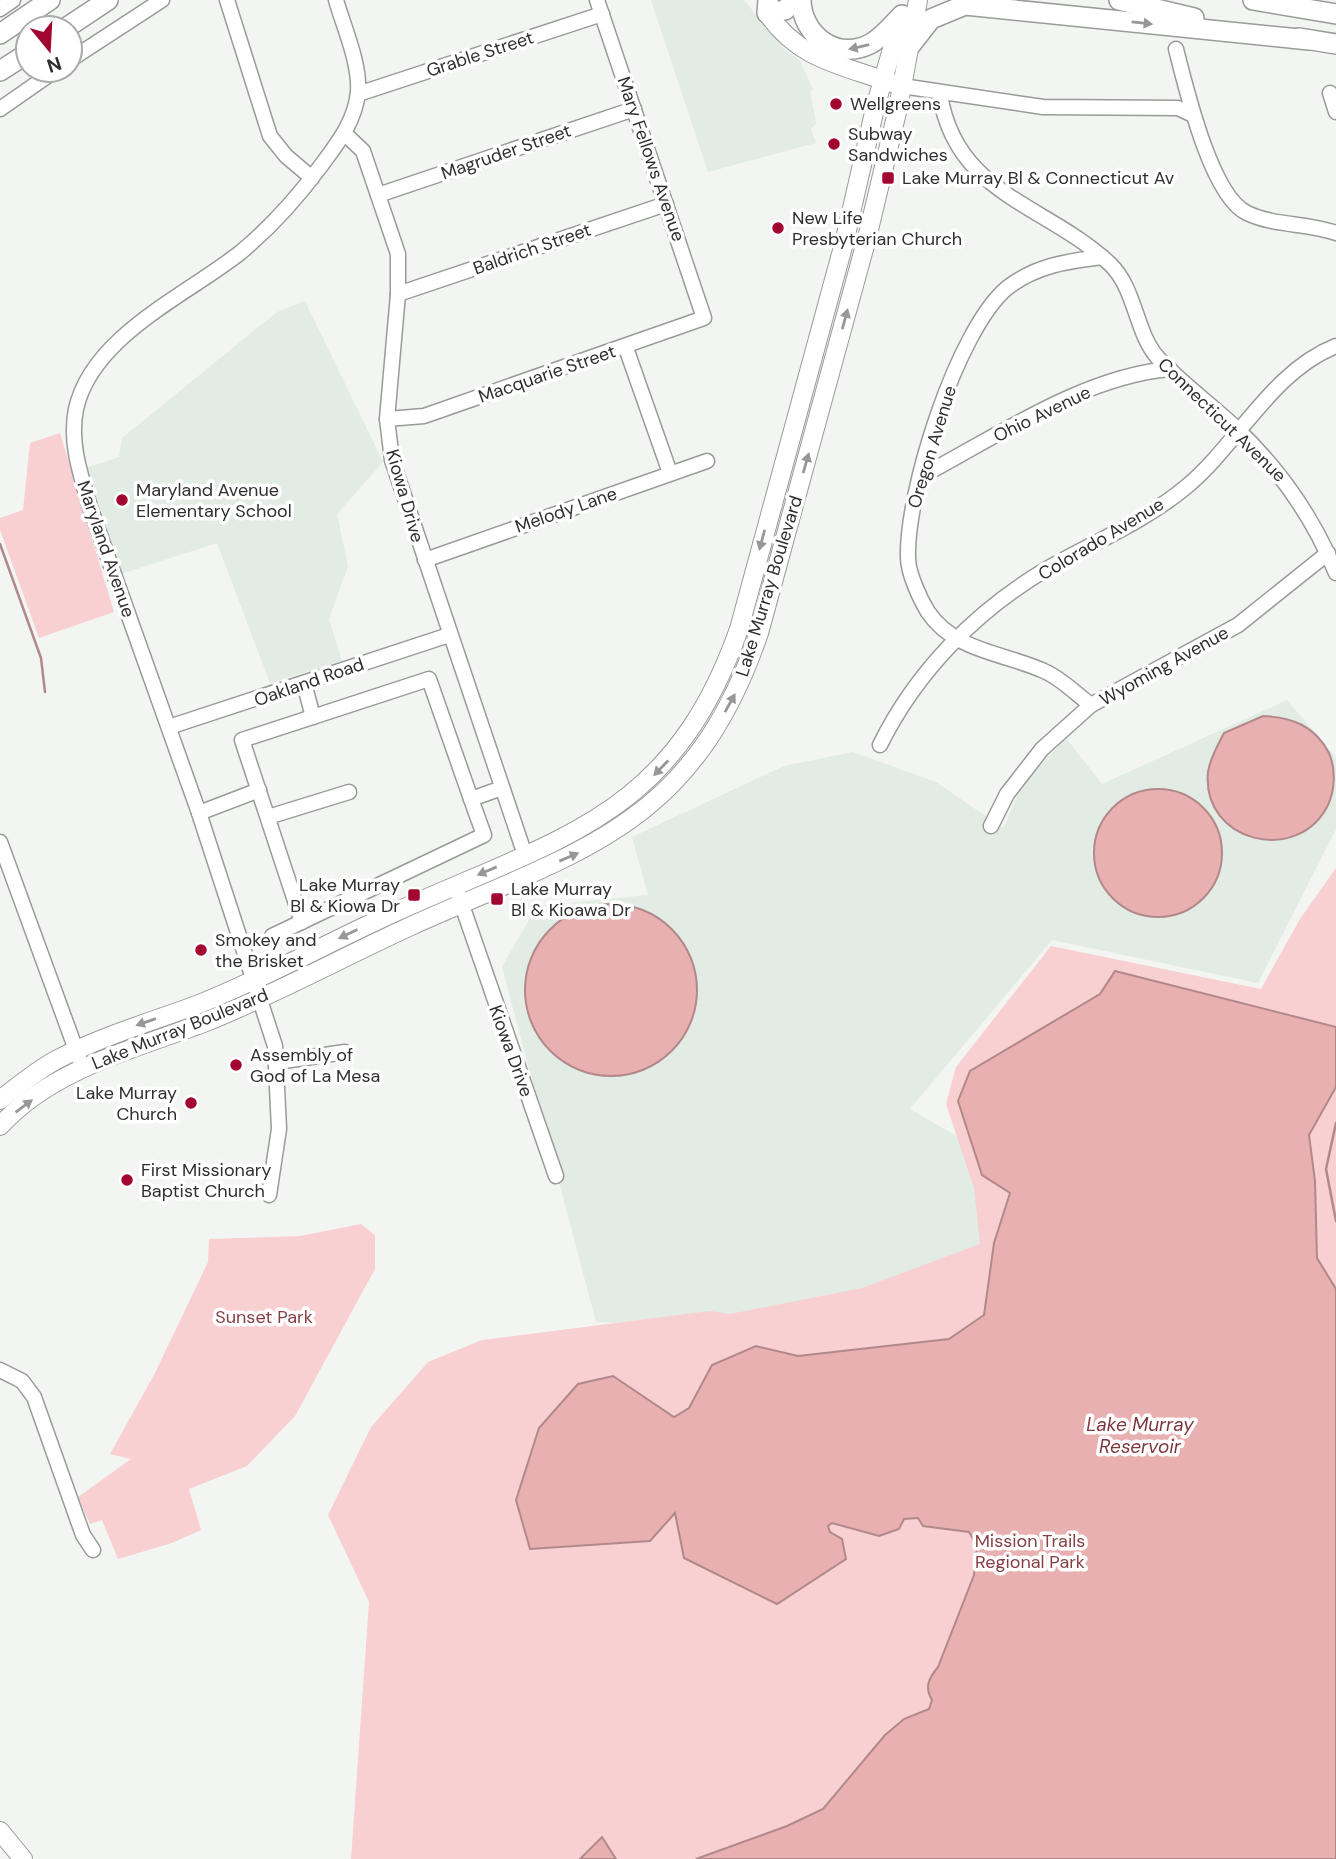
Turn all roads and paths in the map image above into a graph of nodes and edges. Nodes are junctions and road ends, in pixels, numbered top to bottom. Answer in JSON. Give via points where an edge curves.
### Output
{"nodes":[{"id":1,"x":13,"y":0,"type":"edge"},
{"id":2,"x":50,"y":0,"type":"edge"},
{"id":3,"x":108,"y":0,"type":"edge"},
{"id":4,"x":162,"y":0,"type":"edge"},
{"id":5,"x":227,"y":0,"type":"edge"},
{"id":6,"x":336,"y":0,"type":"edge"},
{"id":7,"x":597,"y":0,"type":"edge"},
{"id":8,"x":795,"y":0,"type":"edge"},
{"id":9,"x":801,"y":0,"type":"edge"},
{"id":10,"x":918,"y":0,"type":"edge"},
{"id":11,"x":1119,"y":0,"type":"edge"},
{"id":12,"x":1254,"y":0,"type":"edge"},
{"id":13,"x":763,"y":4,"type":"edge"},
{"id":14,"x":905,"y":7,"type":"edge"},
{"id":15,"x":0,"y":9,"type":"edge"},
{"id":16,"x":601,"y":15,"type":"junction"},
{"id":17,"x":1336,"y":15,"type":"edge"},
{"id":18,"x":84,"y":16,"type":"edge"},
{"id":19,"x":0,"y":34,"type":"edge"},
{"id":20,"x":1309,"y":40,"type":"junction"},
{"id":21,"x":1336,"y":44,"type":"edge"},
{"id":22,"x":910,"y":46,"type":"junction"},
{"id":23,"x":1176,"y":49,"type":"dead end"},
{"id":24,"x":84,"y":51,"type":"edge"},
{"id":25,"x":883,"y":80,"type":"junction"},
{"id":26,"x":36,"y":84,"type":"edge"},
{"id":27,"x":902,"y":86,"type":"junction"},
{"id":28,"x":1330,"y":93,"type":"dead end"},
{"id":29,"x":358,"y":94,"type":"junction"},
{"id":30,"x":940,"y":94,"type":"junction"},
{"id":31,"x":0,"y":109,"type":"edge"},
{"id":32,"x":634,"y":110,"type":"junction"},
{"id":33,"x":1336,"y":112,"type":"edge"},
{"id":34,"x":1193,"y":115,"type":"junction"},
{"id":35,"x":345,"y":134,"type":"junction"},
{"id":36,"x":312,"y":178,"type":"junction"},
{"id":37,"x":378,"y":195,"type":"junction"},
{"id":38,"x":666,"y":204,"type":"junction"},
{"id":39,"x":1336,"y":233,"type":"edge"},
{"id":40,"x":844,"y":243,"type":"junction"},
{"id":41,"x":865,"y":243,"type":"junction"},
{"id":42,"x":1102,"y":257,"type":"junction"},
{"id":43,"x":398,"y":294,"type":"junction"},
{"id":44,"x":704,"y":318,"type":"joint"},
{"id":45,"x":1336,"y":345,"type":"edge"},
{"id":46,"x":626,"y":348,"type":"junction"},
{"id":47,"x":1171,"y":369,"type":"junction"},
{"id":48,"x":807,"y":380,"type":"junction"},
{"id":49,"x":827,"y":385,"type":"junction"},
{"id":50,"x":387,"y":419,"type":"junction"},
{"id":51,"x":1238,"y":430,"type":"junction"},
{"id":52,"x":707,"y":461,"type":"dead end"},
{"id":53,"x":670,"y":473,"type":"junction"},
{"id":54,"x":920,"y":477,"type":"junction"},
{"id":55,"x":1328,"y":553,"type":"junction"},
{"id":56,"x":425,"y":560,"type":"junction"},
{"id":57,"x":1336,"y":573,"type":"edge"},
{"id":58,"x":449,"y":635,"type":"junction"},
{"id":59,"x":954,"y":639,"type":"junction"},
{"id":60,"x":304,"y":683,"type":"junction"},
{"id":61,"x":1091,"y":705,"type":"junction"},
{"id":62,"x":313,"y":717,"type":"junction"},
{"id":63,"x":169,"y":727,"type":"junction"},
{"id":64,"x":880,"y":745,"type":"dead end"},
{"id":65,"x":502,"y":788,"type":"junction"},
{"id":66,"x":259,"y":790,"type":"junction"},
{"id":67,"x":349,"y":792,"type":"dead end"},
{"id":68,"x":471,"y":799,"type":"junction"},
{"id":69,"x":199,"y":813,"type":"junction"},
{"id":70,"x":268,"y":817,"type":"junction"},
{"id":71,"x":991,"y":826,"type":"dead end"},
{"id":72,"x":0,"y":842,"type":"edge"},
{"id":73,"x":525,"y":855,"type":"junction"},
{"id":74,"x":455,"y":885,"type":"junction"},
{"id":75,"x":462,"y":903,"type":"junction"},
{"id":76,"x":302,"y":922,"type":"junction"},
{"id":77,"x":272,"y":936,"type":"dead end"},
{"id":78,"x":255,"y":979,"type":"junction"},
{"id":79,"x":260,"y":999,"type":"junction"},
{"id":80,"x":76,"y":1051,"type":"junction"},
{"id":81,"x":345,"y":1052,"type":"dead end"},
{"id":82,"x":277,"y":1062,"type":"junction"},
{"id":83,"x":83,"y":1069,"type":"junction"},
{"id":84,"x":3,"y":1093,"type":"edge"},
{"id":85,"x":0,"y":1126,"type":"edge"},
{"id":86,"x":556,"y":1176,"type":"dead end"},
{"id":87,"x":269,"y":1195,"type":"dead end"},
{"id":88,"x":0,"y":1370,"type":"edge"},
{"id":89,"x":93,"y":1550,"type":"dead end"},
{"id":90,"x":0,"y":1831,"type":"edge"},
{"id":91,"x":23,"y":1859,"type":"edge"}],
"edges":[{"from":1,"to":15,"type":"street"},
{"from":2,"to":19,"type":"highway"},
{"from":3,"to":18,"type":"highway"},
{"from":4,"to":24,"type":"street"},
{"from":5,"to":36,"type":"street","via":[[270,136]]},
{"from":6,"to":29,"type":"street","name":"Maryland Avenue","via":[[358,75]]},
{"from":7,"to":16,"type":"street","name":"Mary Fellows Avenue"},
{"from":8,"to":13,"type":"highway","via":[[785,10]]},
{"from":14,"to":9,"type":"highway","one_way":true,"via":[[869,45],[844,50],[816,37]]},
{"from":10,"to":22,"type":"main road","name":"Lake Murray Boulevard"},
{"from":11,"to":20,"type":"highway"},
{"from":12,"to":17,"type":"highway"},
{"from":13,"to":25,"type":"main road","via":[[807,53]]},
{"from":14,"to":25,"type":"main road","name":"Lake Murray Boulevard"},
{"from":16,"to":29,"type":"street","name":"Grable Street"},
{"from":16,"to":32,"type":"street","name":"Mary Fellows Avenue"},
{"from":20,"to":21,"type":"highway"},
{"from":22,"to":20,"type":"highway","one_way":true,"via":[[931,19],[965,5]]},
{"from":22,"to":27,"type":"main road","name":"Lake Murray Boulevard"},
{"from":23,"to":34,"type":"street"},
{"from":25,"to":27,"type":"main road"},
{"from":25,"to":40,"type":"main road","name":"Lake Murray Boulevard"},
{"from":26,"to":31,"type":"street"},
{"from":27,"to":30,"type":"street"},
{"from":27,"to":41,"type":"main road","name":"Lake Murray Boulevard"},
{"from":28,"to":33,"type":"street"},
{"from":29,"to":35,"type":"street","name":"Maryland Avenue"},
{"from":30,"to":34,"type":"street","via":[[1043,107],[1178,108]]},
{"from":30,"to":42,"type":"street","name":"Connecticut Avenue","via":[[945,119],[981,177]]},
{"from":32,"to":37,"type":"street","name":"Magruder Street"},
{"from":32,"to":38,"type":"street","name":"Mary Fellows Avenue"},
{"from":34,"to":39,"type":"street","via":[[1218,181],[1237,207],[1257,217]]},
{"from":35,"to":36,"type":"street","name":"Maryland Avenue"},
{"from":35,"to":37,"type":"street","name":"Kiowa Drive","via":[[363,151]]},
{"from":36,"to":63,"type":"street","name":"Maryland Avenue","via":[[240,252],[115,343],[90,372],[76,408],[74,446],[87,497]]},
{"from":37,"to":43,"type":"street","name":"Kiowa Drive","via":[[398,254]]},
{"from":38,"to":43,"type":"street","name":"Baldrich Street"},
{"from":38,"to":44,"type":"street","name":"Mary Fellows Avenue"},
{"from":40,"to":41,"type":"main road"},
{"from":40,"to":48,"type":"main road","name":"Lake Murray Boulevard"},
{"from":49,"to":41,"type":"main road","name":"Lake Murray Boulevard","one_way":true},
{"from":42,"to":47,"type":"street","name":"Connecticut Avenue","via":[[1129,294],[1157,357]]},
{"from":42,"to":54,"type":"street","name":"Oregon Avenue","via":[[1038,270],[990,305],[948,389]]},
{"from":43,"to":50,"type":"street","name":"Kiowa Drive"},
{"from":44,"to":46,"type":"street","name":"Macquarie Street"},
{"from":45,"to":51,"type":"street","name":"Colorado Avenue","via":[[1309,361]]},
{"from":46,"to":50,"type":"street","name":"Macquarie Street","via":[[424,416]]},
{"from":46,"to":53,"type":"street"},
{"from":47,"to":51,"type":"street","name":"Connecticut Avenue"},
{"from":47,"to":54,"type":"street","name":"Ohio Avenue","via":[[1077,395]]},
{"from":48,"to":49,"type":"main road"},
{"from":48,"to":73,"type":"main road","name":"Lake Murray Boulevard","one_way":true,"via":[[739,629],[726,666],[689,733],[659,770],[616,807],[573,834]]},
{"from":75,"to":49,"type":"main road","name":"Lake Murray Boulevard","one_way":true,"via":[[608,837],[653,804],[707,744],[744,676],[759,633]]},
{"from":50,"to":56,"type":"street","name":"Kiowa Drive","via":[[399,488]]},
{"from":51,"to":55,"type":"street","name":"Connecticut Avenue","via":[[1285,479]]},
{"from":51,"to":59,"type":"street","name":"Colorado Avenue","via":[[1187,487],[1150,513],[1043,572]]},
{"from":52,"to":53,"type":"street","name":"Melody Lane"},
{"from":53,"to":56,"type":"street","name":"Melody Lane"},
{"from":54,"to":59,"type":"street","name":"Oregon Avenue","via":[[908,560],[929,612]]},
{"from":55,"to":57,"type":"street","name":"Connecticut Avenue"},
{"from":55,"to":61,"type":"street","name":"Wyoming Avenue","via":[[1238,625]]},
{"from":56,"to":58,"type":"street","name":"Kiowa Drive"},
{"from":58,"to":60,"type":"street","name":"Oakland Road"},
{"from":58,"to":65,"type":"street","name":"Kiowa Drive"},
{"from":59,"to":61,"type":"street","name":"Oregon Avenue","via":[[1046,672]]},
{"from":59,"to":64,"type":"street","name":"Colorado Avenue","via":[[908,696]]},
{"from":60,"to":62,"type":"street"},
{"from":60,"to":63,"type":"street","name":"Oakland Road"},
{"from":61,"to":71,"type":"street","name":"Wyoming Avenue","via":[[1042,749],[1007,794]]},
{"from":62,"to":66,"type":"street","via":[[242,740]]},
{"from":62,"to":68,"type":"street","via":[[429,679]]},
{"from":63,"to":69,"type":"street","name":"Maryland Avenue"},
{"from":65,"to":68,"type":"street"},
{"from":65,"to":73,"type":"street","name":"Kiowa Drive"},
{"from":66,"to":69,"type":"street"},
{"from":66,"to":70,"type":"street"},
{"from":67,"to":70,"type":"street"},
{"from":68,"to":76,"type":"street","via":[[484,835]]},
{"from":69,"to":78,"type":"street","name":"Maryland Avenue"},
{"from":70,"to":76,"type":"street"},
{"from":72,"to":80,"type":"street"},
{"from":73,"to":74,"type":"main road","name":"Lake Murray Boulevard","one_way":true},
{"from":74,"to":75,"type":"street","name":"Kiowa Drive"},
{"from":74,"to":78,"type":"main road","name":"Lake Murray Boulevard","one_way":true},
{"from":75,"to":79,"type":"main road","name":"Lake Murray Boulevard"},
{"from":75,"to":86,"type":"street","name":"Kiowa Drive"},
{"from":76,"to":77,"type":"street"},
{"from":78,"to":79,"type":"street","name":"Maryland Avenue"},
{"from":78,"to":80,"type":"main road","name":"Lake Murray Boulevard","one_way":true},
{"from":79,"to":82,"type":"street","name":"Maryland Avenue"},
{"from":79,"to":83,"type":"main road","name":"Lake Murray Boulevard"},
{"from":80,"to":83,"type":"street"},
{"from":80,"to":84,"type":"main road","name":"Lake Murray Boulevard"},
{"from":81,"to":82,"type":"street"},
{"from":82,"to":87,"type":"street","name":"Maryland Avenue","via":[[279,1129]]},
{"from":85,"to":83,"type":"main road","name":"Lake Murray Boulevard","one_way":true},
{"from":88,"to":89,"type":"street","via":[[22,1381],[34,1396],[83,1535]]},
{"from":90,"to":91,"type":"main road"}]}
